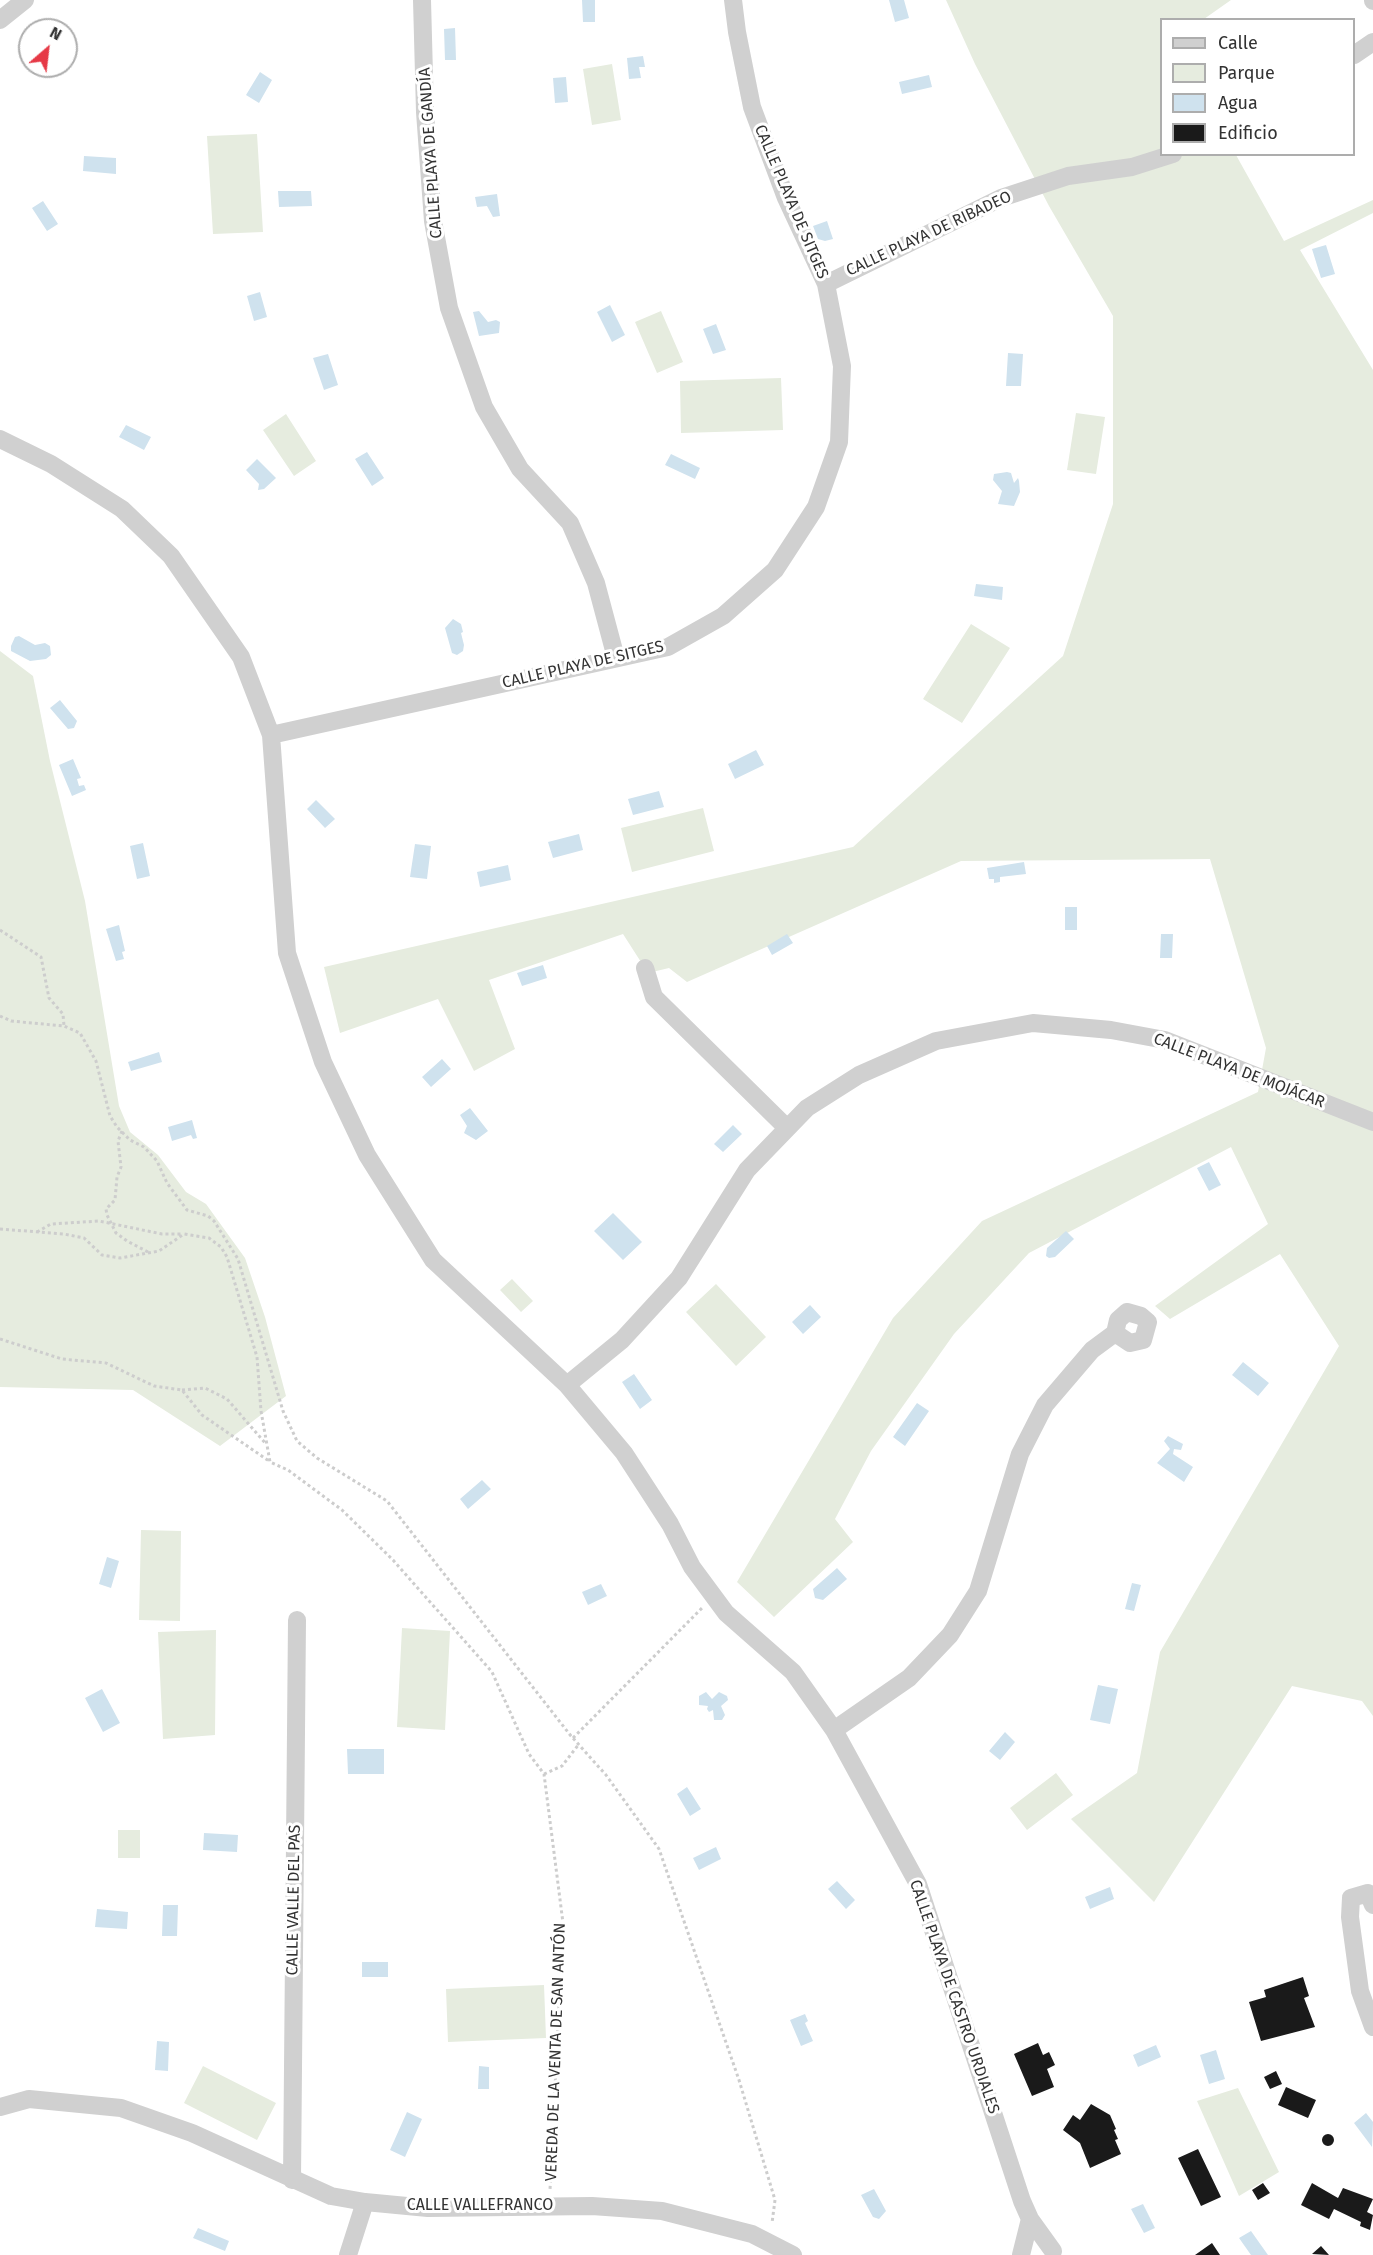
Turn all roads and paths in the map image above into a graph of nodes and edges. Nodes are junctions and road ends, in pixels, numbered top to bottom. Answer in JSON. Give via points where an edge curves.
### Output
{"nodes":[{"id":1,"x":25,"y":0,"type":"edge"},
{"id":2,"x":422,"y":0,"type":"edge"},
{"id":3,"x":733,"y":0,"type":"edge"},
{"id":4,"x":0,"y":20,"type":"edge"},
{"id":5,"x":1373,"y":42,"type":"edge"},
{"id":6,"x":1355,"y":54,"type":"edge"},
{"id":7,"x":1166,"y":156,"type":"edge"},
{"id":8,"x":826,"y":284,"type":"junction"},
{"id":9,"x":0,"y":439,"type":"edge"},
{"id":10,"x":616,"y":658,"type":"junction"},
{"id":11,"x":271,"y":735,"type":"junction"},
{"id":12,"x":0,"y":930,"type":"edge"},
{"id":13,"x":645,"y":968,"type":"dead end"},
{"id":14,"x":0,"y":1016,"type":"edge"},
{"id":15,"x":64,"y":1026,"type":"junction"},
{"id":16,"x":1373,"y":1122,"type":"edge"},
{"id":17,"x":786,"y":1128,"type":"junction"},
{"id":18,"x":122,"y":1131,"type":"junction"},
{"id":19,"x":110,"y":1222,"type":"junction"},
{"id":20,"x":0,"y":1229,"type":"edge"},
{"id":21,"x":37,"y":1232,"type":"junction"},
{"id":22,"x":184,"y":1234,"type":"junction"},
{"id":23,"x":150,"y":1253,"type":"junction"},
{"id":24,"x":1115,"y":1333,"type":"dead end"},
{"id":25,"x":0,"y":1339,"type":"edge"},
{"id":26,"x":567,"y":1385,"type":"junction"},
{"id":27,"x":182,"y":1390,"type":"junction"},
{"id":28,"x":267,"y":1445,"type":"junction"},
{"id":29,"x":270,"y":1462,"type":"junction"},
{"id":30,"x":714,"y":1597,"type":"junction"},
{"id":31,"x":297,"y":1620,"type":"dead end"},
{"id":32,"x":834,"y":1730,"type":"junction"},
{"id":33,"x":573,"y":1738,"type":"junction"},
{"id":34,"x":579,"y":1744,"type":"junction"},
{"id":35,"x":544,"y":1774,"type":"junction"},
{"id":36,"x":1373,"y":1907,"type":"edge"},
{"id":37,"x":1373,"y":2027,"type":"edge"},
{"id":38,"x":0,"y":2107,"type":"edge"},
{"id":39,"x":292,"y":2180,"type":"junction"},
{"id":40,"x":365,"y":2202,"type":"junction"},
{"id":41,"x":549,"y":2206,"type":"junction"},
{"id":42,"x":1030,"y":2219,"type":"junction"},
{"id":43,"x":770,"y":2243,"type":"junction"},
{"id":44,"x":1057,"y":2253,"type":"edge"},
{"id":45,"x":348,"y":2255,"type":"edge"},
{"id":46,"x":793,"y":2255,"type":"edge"},
{"id":47,"x":1021,"y":2255,"type":"edge"},
{"id":48,"x":1029,"y":2255,"type":"edge"}],
"edges":[{"from":1,"to":4,"type":"street"},
{"from":2,"to":10,"type":"street","name":"CALLE PLAYA DE GANDÍA","via":[[433,221],[449,308],[484,407],[520,470],[570,523],[596,583]]},
{"from":3,"to":8,"type":"street","name":"CALLE PLAYA DE SITGES","via":[[752,106],[786,198]]},
{"from":5,"to":6,"type":"street"},
{"from":7,"to":8,"type":"street","name":"CALLE PLAYA DE RIBADEO","via":[[1068,176],[1001,198]]},
{"from":8,"to":10,"type":"street","name":"CALLE PLAYA DE SITGES","via":[[842,366],[839,442],[816,507],[775,570],[723,616],[668,646]]},
{"from":9,"to":11,"type":"street","name":"CALLE PLAYA DE CASTRO URDIALES","via":[[51,464],[122,510],[171,556],[241,657]]},
{"from":10,"to":11,"type":"street","name":"CALLE PLAYA DE SITGES"},
{"from":11,"to":26,"type":"street","name":"CALLE PLAYA DE CASTRO URDIALES","via":[[287,953],[323,1062],[367,1155],[434,1260]]},
{"from":12,"to":15,"type":"path","via":[[41,957],[50,998],[63,1014]]},
{"from":13,"to":17,"type":"street","via":[[654,997]]},
{"from":14,"to":15,"type":"path","via":[[11,1021]]},
{"from":15,"to":18,"type":"path","via":[[80,1033],[89,1048],[103,1082],[110,1116]]},
{"from":16,"to":17,"type":"street","name":"CALLE PLAYA DE MOJÁCAR","via":[[1165,1040],[1111,1030],[1033,1023],[936,1041],[859,1074],[807,1108]]},
{"from":17,"to":26,"type":"street","name":"CALLE PLAYA DE MOJÁCAR","via":[[747,1170],[679,1278],[622,1340]]},
{"from":18,"to":19,"type":"path","via":[[118,1141],[122,1167],[115,1200],[106,1209]]},
{"from":18,"to":33,"type":"path","via":[[157,1161],[187,1210],[208,1216],[238,1259],[283,1411],[297,1441],[316,1458],[387,1501]]},
{"from":19,"to":21,"type":"path","via":[[51,1224]]},
{"from":19,"to":22,"type":"path","via":[[162,1234]]},
{"from":19,"to":23,"type":"path","via":[[127,1241]]},
{"from":20,"to":21,"type":"path"},
{"from":21,"to":23,"type":"path","via":[[84,1238],[102,1255],[120,1258]]},
{"from":22,"to":23,"type":"path"},
{"from":22,"to":28,"type":"path","via":[[209,1238],[227,1257],[257,1357]]},
{"from":24,"to":32,"type":"street","via":[[1092,1350],[1045,1405],[1020,1454],[978,1591],[950,1635],[909,1678]]},
{"from":25,"to":27,"type":"path","via":[[62,1359],[106,1363],[154,1386]]},
{"from":26,"to":30,"type":"street","name":"CALLE PLAYA DE CASTRO URDIALES","via":[[624,1453]]},
{"from":27,"to":28,"type":"path","via":[[205,1388],[227,1399]]},
{"from":27,"to":29,"type":"path","name":"VEREDA DE LA VENTA DE SAN ANTÓN","via":[[202,1415]]},
{"from":28,"to":29,"type":"path"},
{"from":29,"to":35,"type":"path","name":"VEREDA DE LA VENTA DE SAN ANTÓN","via":[[288,1470],[342,1510],[401,1568],[492,1672],[529,1754]]},
{"from":30,"to":32,"type":"street","name":"CALLE PLAYA DE CASTRO URDIALES","via":[[726,1613],[793,1672]]},
{"from":30,"to":33,"type":"path"},
{"from":31,"to":39,"type":"street","name":"CALLE VALLE DEL PAS"},
{"from":32,"to":42,"type":"street","name":"CALLE PLAYA DE CASTRO URDIALES","via":[[918,1884]]},
{"from":33,"to":34,"type":"path"},
{"from":34,"to":35,"type":"path","via":[[562,1766]]},
{"from":34,"to":43,"type":"path","via":[[659,1849],[775,2200]]},
{"from":35,"to":41,"type":"path","name":"VEREDA DE LA VENTA DE SAN ANTÓN","via":[[563,1923]]},
{"from":36,"to":37,"type":"street","via":[[1365,1920],[1350,1917],[1360,1991]]},
{"from":38,"to":39,"type":"street","name":"CALLE VALLEFRANCO","via":[[29,2099],[122,2108],[192,2133]]},
{"from":39,"to":40,"type":"street","name":"CALLE VALLEFRANCO","via":[[331,2196]]},
{"from":40,"to":41,"type":"street","name":"CALLE VALLEFRANCO","via":[[428,2208]]},
{"from":40,"to":45,"type":"street"},
{"from":41,"to":43,"type":"street","name":"CALLE VALLEFRANCO","via":[[662,2211],[753,2234]]},
{"from":42,"to":44,"type":"street","name":"CALLE PLAYA DE CASTRO URDIALES"},
{"from":42,"to":47,"type":"street"},
{"from":43,"to":46,"type":"street","name":"CALLE VALLEFRANCO"},
{"from":44,"to":48,"type":"street","via":[[1043,2250]]}]}
